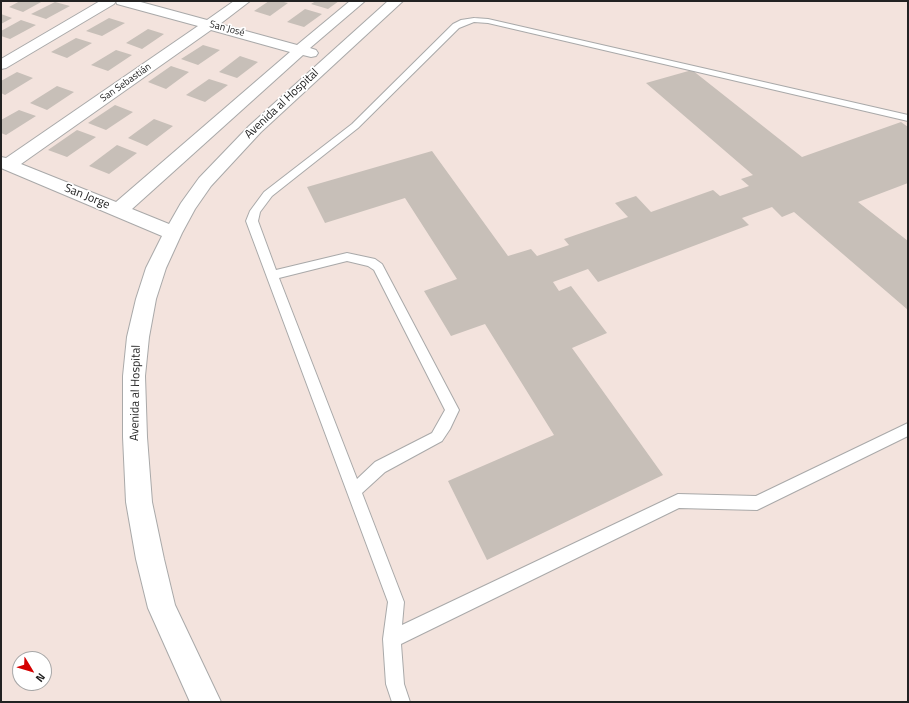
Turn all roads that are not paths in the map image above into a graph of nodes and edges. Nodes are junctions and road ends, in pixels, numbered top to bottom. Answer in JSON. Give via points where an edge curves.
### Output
{"nodes":[{"id":1,"x":109,"y":1,"type":"edge"},
{"id":2,"x":122,"y":1,"type":"edge"},
{"id":3,"x":243,"y":1,"type":"edge"},
{"id":4,"x":358,"y":1,"type":"edge"},
{"id":5,"x":396,"y":1,"type":"edge"},
{"id":6,"x":209,"y":24,"type":"junction"},
{"id":7,"x":300,"y":49,"type":"junction"},
{"id":8,"x":332,"y":59,"type":"junction"},
{"id":9,"x":1,"y":65,"type":"edge"},
{"id":10,"x":908,"y":118,"type":"edge"},
{"id":11,"x":5,"y":163,"type":"edge"},
{"id":12,"x":119,"y":210,"type":"junction"},
{"id":13,"x":173,"y":233,"type":"junction"},
{"id":14,"x":273,"y":275,"type":"junction"},
{"id":15,"x":908,"y":429,"type":"edge"},
{"id":16,"x":354,"y":491,"type":"junction"},
{"id":17,"x":392,"y":639,"type":"junction"},
{"id":18,"x":206,"y":702,"type":"edge"},
{"id":19,"x":401,"y":702,"type":"edge"}],
"edges":[{"from":1,"to":9,"type":"street"},
{"from":2,"to":6,"type":"street","name":"San José"},
{"from":3,"to":6,"type":"street","name":"San Sebastián"},
{"from":4,"to":7,"type":"street"},
{"from":5,"to":8,"type":"street","name":"Avenida al Hospital"},
{"from":6,"to":7,"type":"street","name":"San José"},
{"from":6,"to":11,"type":"street","name":"San Sebastián"},
{"from":7,"to":8,"type":"street","name":"San José"},
{"from":7,"to":12,"type":"street"},
{"from":8,"to":13,"type":"street","name":"Avenida al Hospital","via":[[254,129],[226,158],[196,195]]},
{"from":10,"to":14,"type":"lane","via":[[488,21],[464,22],[456,26],[355,126],[268,194],[255,211],[252,221]]},
{"from":11,"to":12,"type":"street","name":"San Jorge"},
{"from":12,"to":13,"type":"street","name":"San Jorge"},
{"from":13,"to":18,"type":"street","name":"Avenida al Hospital","via":[[156,268],[138,337],[134,376],[139,502],[162,608]]},
{"from":14,"to":16,"type":"lane"},
{"from":14,"to":16,"type":"lane","via":[[347,257],[371,262],[378,267],[452,410],[437,437],[380,467]]},
{"from":15,"to":17,"type":"lane","via":[[757,503],[678,501]]},
{"from":16,"to":17,"type":"lane","via":[[396,602]]},
{"from":17,"to":19,"type":"lane","via":[[395,684]]}]}
